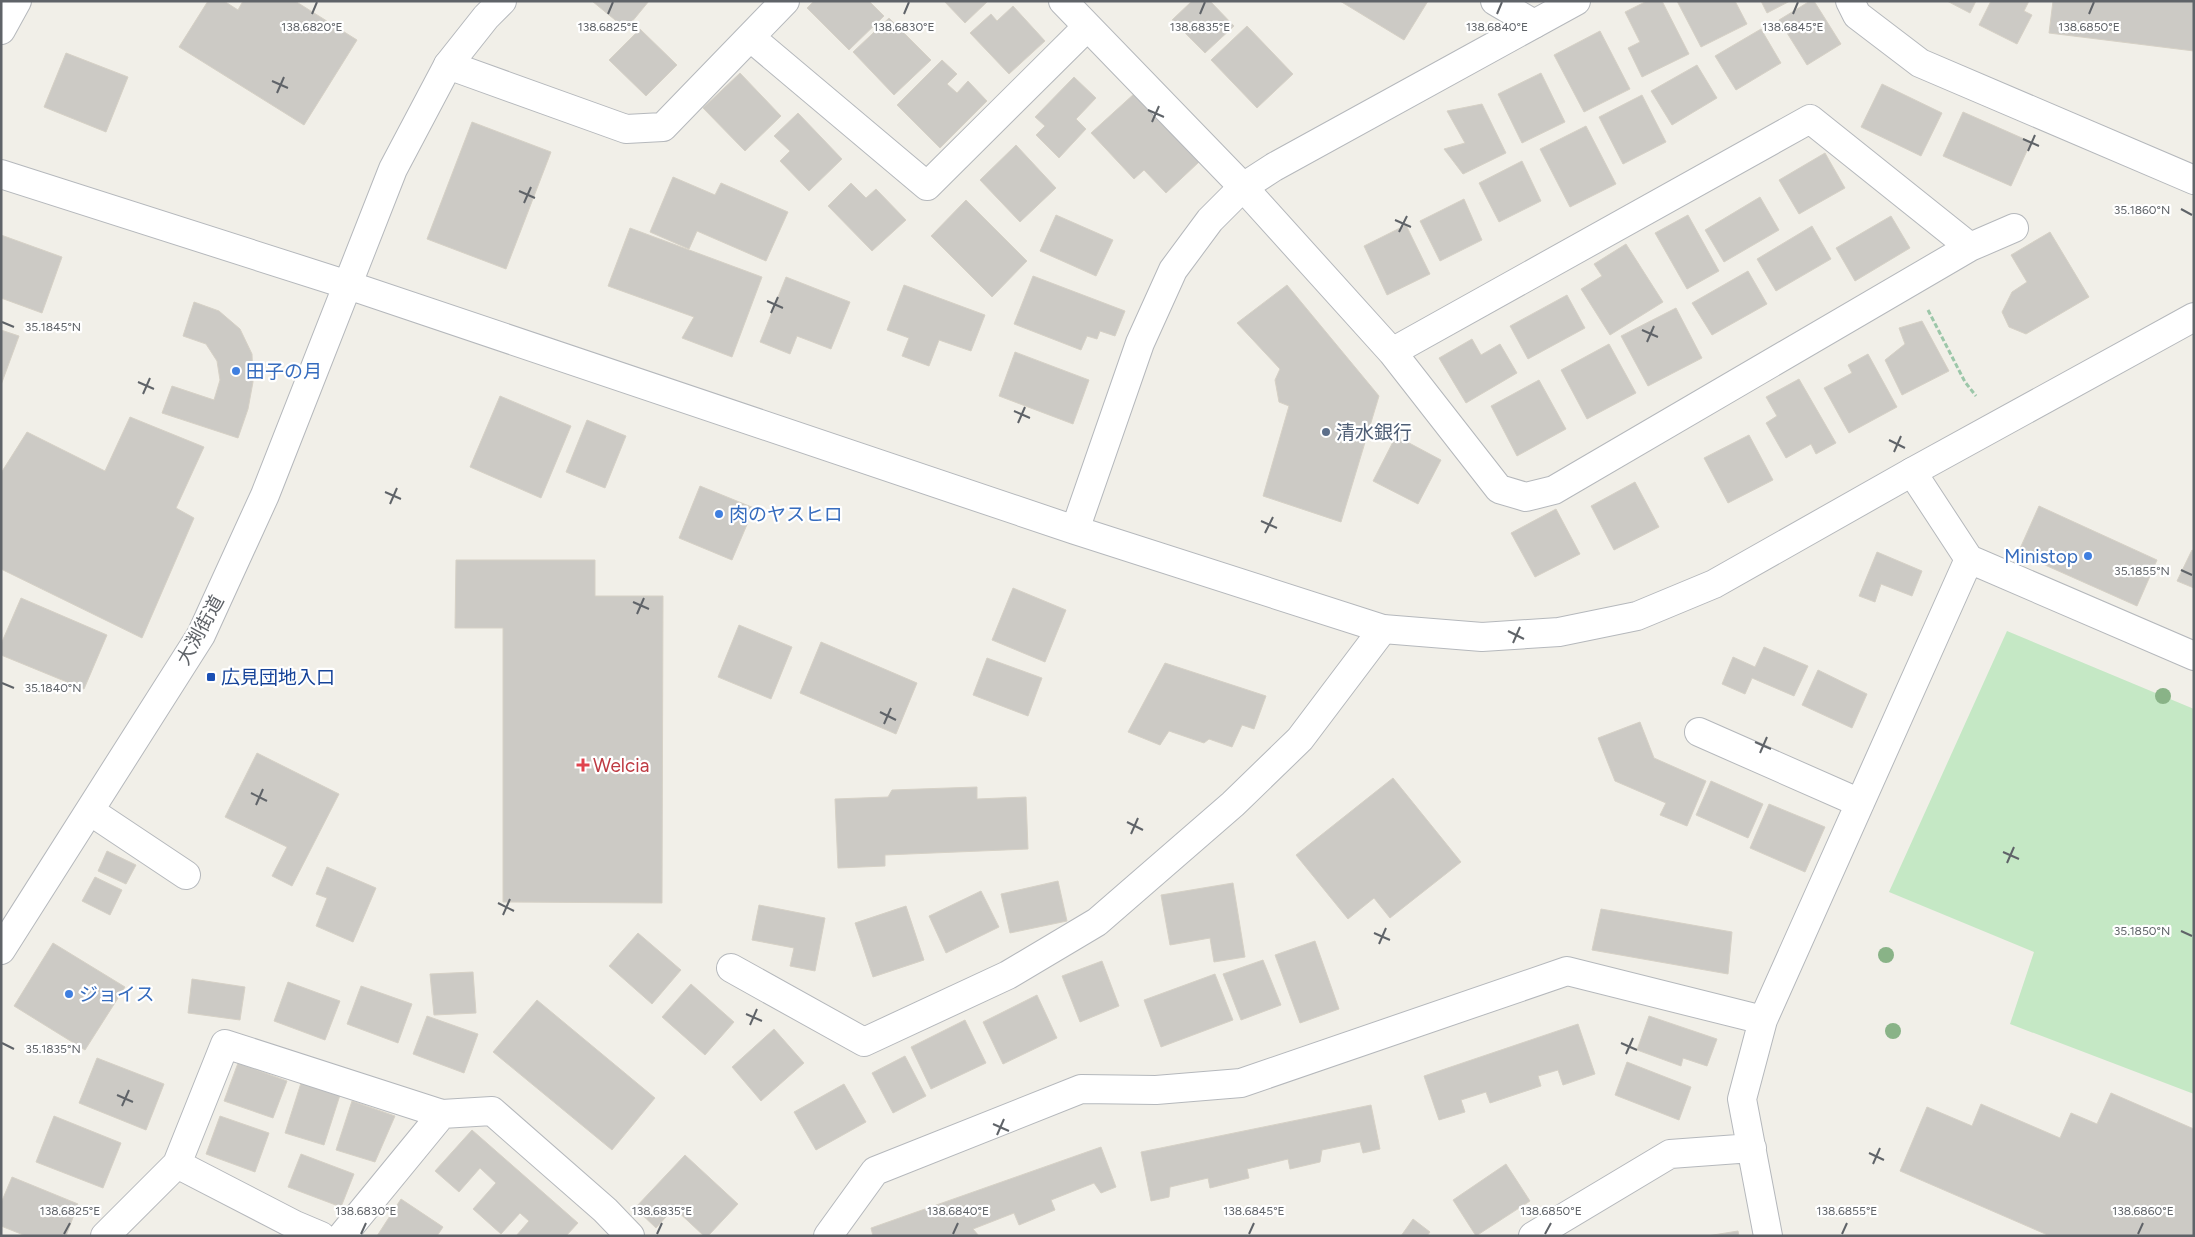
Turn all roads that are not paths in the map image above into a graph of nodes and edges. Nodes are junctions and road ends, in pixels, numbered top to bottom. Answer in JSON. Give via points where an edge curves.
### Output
{"nodes":[{"id":1,"x":16,"y":1,"type":"edge"},
{"id":2,"x":502,"y":1,"type":"edge"},
{"id":3,"x":785,"y":1,"type":"edge"},
{"id":4,"x":1063,"y":1,"type":"edge"},
{"id":5,"x":1495,"y":1,"type":"edge"},
{"id":6,"x":1576,"y":1,"type":"edge"},
{"id":7,"x":1850,"y":1,"type":"edge"},
{"id":8,"x":1534,"y":24,"type":"junction"},
{"id":9,"x":1087,"y":27,"type":"junction"},
{"id":10,"x":1,"y":30,"type":"edge"},
{"id":11,"x":750,"y":37,"type":"junction"},
{"id":12,"x":448,"y":65,"type":"junction"},
{"id":13,"x":1,"y":174,"type":"edge"},
{"id":14,"x":2194,"y":180,"type":"edge"},
{"id":15,"x":1243,"y":186,"type":"junction"},
{"id":16,"x":2014,"y":228,"type":"dead end"},
{"id":17,"x":1970,"y":247,"type":"junction"},
{"id":18,"x":348,"y":284,"type":"junction"},
{"id":19,"x":2194,"y":317,"type":"edge"},
{"id":20,"x":1392,"y":352,"type":"junction"},
{"id":21,"x":1912,"y":472,"type":"junction"},
{"id":22,"x":1075,"y":530,"type":"junction"},
{"id":23,"x":1969,"y":559,"type":"junction"},
{"id":24,"x":1383,"y":629,"type":"junction"},
{"id":25,"x":2194,"y":656,"type":"edge"},
{"id":26,"x":1699,"y":732,"type":"dead end"},
{"id":27,"x":1860,"y":803,"type":"junction"},
{"id":28,"x":90,"y":811,"type":"junction"},
{"id":29,"x":186,"y":875,"type":"dead end"},
{"id":30,"x":1,"y":950,"type":"edge"},
{"id":31,"x":731,"y":968,"type":"dead end"},
{"id":32,"x":1763,"y":1020,"type":"junction"},
{"id":33,"x":442,"y":1114,"type":"junction"},
{"id":34,"x":1752,"y":1148,"type":"junction"},
{"id":35,"x":177,"y":1164,"type":"junction"},
{"id":36,"x":105,"y":1236,"type":"edge"},
{"id":37,"x":322,"y":1236,"type":"edge"},
{"id":38,"x":342,"y":1236,"type":"edge"},
{"id":39,"x":630,"y":1236,"type":"edge"},
{"id":40,"x":828,"y":1236,"type":"edge"},
{"id":41,"x":1533,"y":1236,"type":"edge"},
{"id":42,"x":1768,"y":1236,"type":"edge"}],
"edges":[{"from":1,"to":10,"type":"street"},
{"from":2,"to":12,"type":"street","name":"大渕街道"},
{"from":3,"to":11,"type":"street"},
{"from":4,"to":9,"type":"street"},
{"from":5,"to":8,"type":"street"},
{"from":6,"to":8,"type":"street"},
{"from":7,"to":14,"type":"street","via":[[1857,15],[1920,63]]},
{"from":8,"to":15,"type":"street"},
{"from":9,"to":11,"type":"street","via":[[927,186]]},
{"from":9,"to":15,"type":"street"},
{"from":11,"to":12,"type":"street","via":[[663,127],[626,129]]},
{"from":12,"to":18,"type":"street","name":"大渕街道","via":[[393,169]]},
{"from":13,"to":18,"type":"street"},
{"from":15,"to":20,"type":"street"},
{"from":15,"to":22,"type":"street","via":[[1210,220],[1173,270],[1140,344]]},
{"from":16,"to":17,"type":"street"},
{"from":17,"to":20,"type":"street","via":[[1810,119]]},
{"from":17,"to":20,"type":"street","via":[[1554,490],[1526,497],[1499,489]]},
{"from":18,"to":22,"type":"street"},
{"from":18,"to":28,"type":"street","name":"大渕街道","via":[[265,495],[201,635]]},
{"from":19,"to":21,"type":"street"},
{"from":21,"to":23,"type":"street"},
{"from":21,"to":24,"type":"street","via":[[1714,584],[1637,616],[1559,632],[1482,637]]},
{"from":22,"to":24,"type":"street"},
{"from":23,"to":25,"type":"street"},
{"from":23,"to":27,"type":"street"},
{"from":24,"to":31,"type":"street","via":[[1300,740],[1234,804],[1097,922],[1008,975],[864,1042]]},
{"from":26,"to":27,"type":"street"},
{"from":27,"to":32,"type":"street"},
{"from":28,"to":29,"type":"street"},
{"from":28,"to":30,"type":"street","name":"大渕街道"},
{"from":32,"to":34,"type":"street","via":[[1742,1099]]},
{"from":32,"to":40,"type":"street","via":[[1567,971],[1241,1083],[1156,1090],[1081,1089],[875,1171]]},
{"from":33,"to":35,"type":"street","via":[[225,1044]]},
{"from":33,"to":38,"type":"street"},
{"from":33,"to":39,"type":"street","via":[[492,1111]]},
{"from":34,"to":41,"type":"street","via":[[1670,1154]]},
{"from":34,"to":42,"type":"street"},
{"from":35,"to":36,"type":"street"},
{"from":35,"to":37,"type":"street","via":[[294,1225]]}]}
